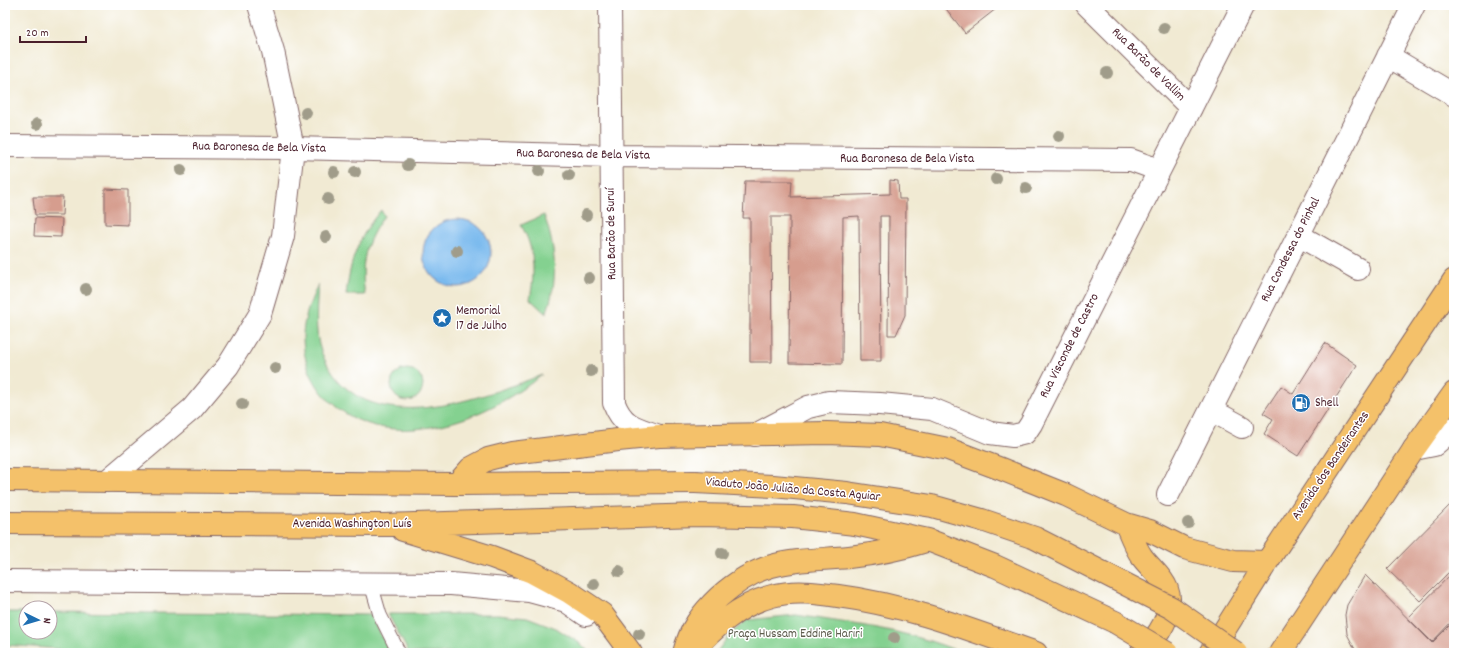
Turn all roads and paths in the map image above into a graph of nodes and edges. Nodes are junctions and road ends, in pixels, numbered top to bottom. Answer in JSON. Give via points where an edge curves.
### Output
{"nodes":[{"id":1,"x":259,"y":5,"type":"edge"},
{"id":2,"x":610,"y":5,"type":"edge"},
{"id":3,"x":1087,"y":5,"type":"edge"},
{"id":4,"x":1243,"y":5,"type":"edge"},
{"id":5,"x":1414,"y":5,"type":"edge"},
{"id":6,"x":1388,"y":56,"type":"junction"},
{"id":7,"x":1454,"y":94,"type":"edge"},
{"id":8,"x":1191,"y":108,"type":"junction"},
{"id":9,"x":5,"y":146,"type":"edge"},
{"id":10,"x":292,"y":148,"type":"junction"},
{"id":11,"x":611,"y":156,"type":"junction"},
{"id":12,"x":1159,"y":170,"type":"junction"},
{"id":13,"x":1298,"y":235,"type":"junction"},
{"id":14,"x":1358,"y":269,"type":"dead end"},
{"id":15,"x":1454,"y":280,"type":"edge"},
{"id":16,"x":1454,"y":393,"type":"edge"},
{"id":17,"x":1211,"y":410,"type":"junction"},
{"id":18,"x":1242,"y":427,"type":"dead end"},
{"id":19,"x":1454,"y":428,"type":"edge"},
{"id":20,"x":755,"y":435,"type":"junction"},
{"id":21,"x":659,"y":436,"type":"junction"},
{"id":22,"x":1414,"y":449,"type":"junction"},
{"id":23,"x":5,"y":480,"type":"edge"},
{"id":24,"x":107,"y":481,"type":"junction"},
{"id":25,"x":457,"y":484,"type":"junction"},
{"id":26,"x":1168,"y":495,"type":"dead end"},
{"id":27,"x":698,"y":515,"type":"joint"},
{"id":28,"x":5,"y":523,"type":"edge"},
{"id":29,"x":1126,"y":524,"type":"junction"},
{"id":30,"x":384,"y":525,"type":"junction"},
{"id":31,"x":928,"y":540,"type":"junction"},
{"id":32,"x":1267,"y":562,"type":"junction"},
{"id":33,"x":5,"y":581,"type":"edge"},
{"id":34,"x":371,"y":584,"type":"junction"},
{"id":35,"x":399,"y":653,"type":"edge"},
{"id":36,"x":630,"y":653,"type":"edge"},
{"id":37,"x":684,"y":653,"type":"edge"},
{"id":38,"x":691,"y":653,"type":"edge"},
{"id":39,"x":1036,"y":653,"type":"edge"},
{"id":40,"x":1141,"y":653,"type":"edge"},
{"id":41,"x":1167,"y":653,"type":"edge"},
{"id":42,"x":1210,"y":653,"type":"edge"},
{"id":43,"x":1236,"y":653,"type":"edge"},
{"id":44,"x":1280,"y":653,"type":"edge"}],
"edges":[{"from":1,"to":10,"type":"street","via":[[273,51]]},
{"from":2,"to":11,"type":"street","name":"Rua Barão de Suruí"},
{"from":3,"to":8,"type":"street","name":"Rua Barão de Vallim"},
{"from":4,"to":8,"type":"street","name":"Rua Visconde de Castro"},
{"from":5,"to":6,"type":"street","name":"Rua Condessa do Pinhal"},
{"from":6,"to":7,"type":"street"},
{"from":6,"to":13,"type":"street","name":"Rua Condessa do Pinhal"},
{"from":8,"to":12,"type":"street","name":"Rua Visconde de Castro"},
{"from":9,"to":10,"type":"street","name":"Rua Baronesa de Bela Vista"},
{"from":10,"to":11,"type":"street","name":"Rua Baronesa de Bela Vista"},
{"from":10,"to":24,"type":"street","via":[[283,236],[260,314],[228,366],[192,409]]},
{"from":11,"to":12,"type":"street","name":"Rua Baronesa de Bela Vista","via":[[1131,160]]},
{"from":11,"to":21,"type":"street","name":"Rua Barão de Suruí","via":[[614,403],[619,415],[627,424]]},
{"from":12,"to":20,"type":"street","name":"Rua Visconde de Castro","via":[[1025,433],[1013,436],[990,433],[932,409],[829,402],[808,406]]},
{"from":13,"to":14,"type":"street"},
{"from":13,"to":17,"type":"street","name":"Rua Condessa do Pinhal"},
{"from":15,"to":32,"type":"highway","name":"Avenida dos Bandeirantes"},
{"from":16,"to":22,"type":"highway"},
{"from":17,"to":18,"type":"street"},
{"from":17,"to":26,"type":"street","name":"Rua Condessa do Pinhal"},
{"from":19,"to":22,"type":"street","via":[[1434,445]]},
{"from":20,"to":21,"type":"highway"},
{"from":20,"to":29,"type":"highway","via":[[880,435],[948,450],[1066,495]]},
{"from":21,"to":25,"type":"highway","via":[[512,453],[488,459],[471,468]]},
{"from":22,"to":44,"type":"highway"},
{"from":23,"to":24,"type":"highway"},
{"from":24,"to":25,"type":"highway"},
{"from":25,"to":43,"type":"highway","name":"Viaduto João Julião da Costa Aguiar","bridge":true,"via":[[695,482],[847,493],[932,506],[1035,538],[1165,605]]},
{"from":27,"to":30,"type":"highway","name":"Avenida Washington Luís"},
{"from":27,"to":31,"type":"highway","name":"Viaduto João Julião da Costa Aguiar","via":[[793,517],[855,524]]},
{"from":28,"to":30,"type":"highway","name":"Avenida Washington Luís"},
{"from":29,"to":32,"type":"highway","via":[[1150,531],[1184,548],[1208,556],[1233,561]]},
{"from":29,"to":40,"type":"highway","via":[[1135,546],[1167,589],[1169,602],[1166,617],[1156,639]]},
{"from":30,"to":36,"type":"highway","via":[[492,557],[532,572],[602,614]]},
{"from":31,"to":37,"type":"highway","via":[[896,550],[848,557],[789,561],[742,578],[705,610],[688,636]]},
{"from":31,"to":41,"type":"highway","name":"Viaduto João Julião da Costa Aguiar","bridge":true,"via":[[1055,593],[1115,622]]},
{"from":32,"to":42,"type":"highway","name":"Avenida dos Bandeirantes"},
{"from":33,"to":34,"type":"street"},
{"from":34,"to":35,"type":"lane","via":[[380,614]]},
{"from":34,"to":36,"type":"street","via":[[451,584],[529,591],[566,602],[604,627]]},
{"from":38,"to":39,"type":"highway","via":[[717,626],[742,607],[772,596],[806,592],[880,603],[929,616]]}]}
